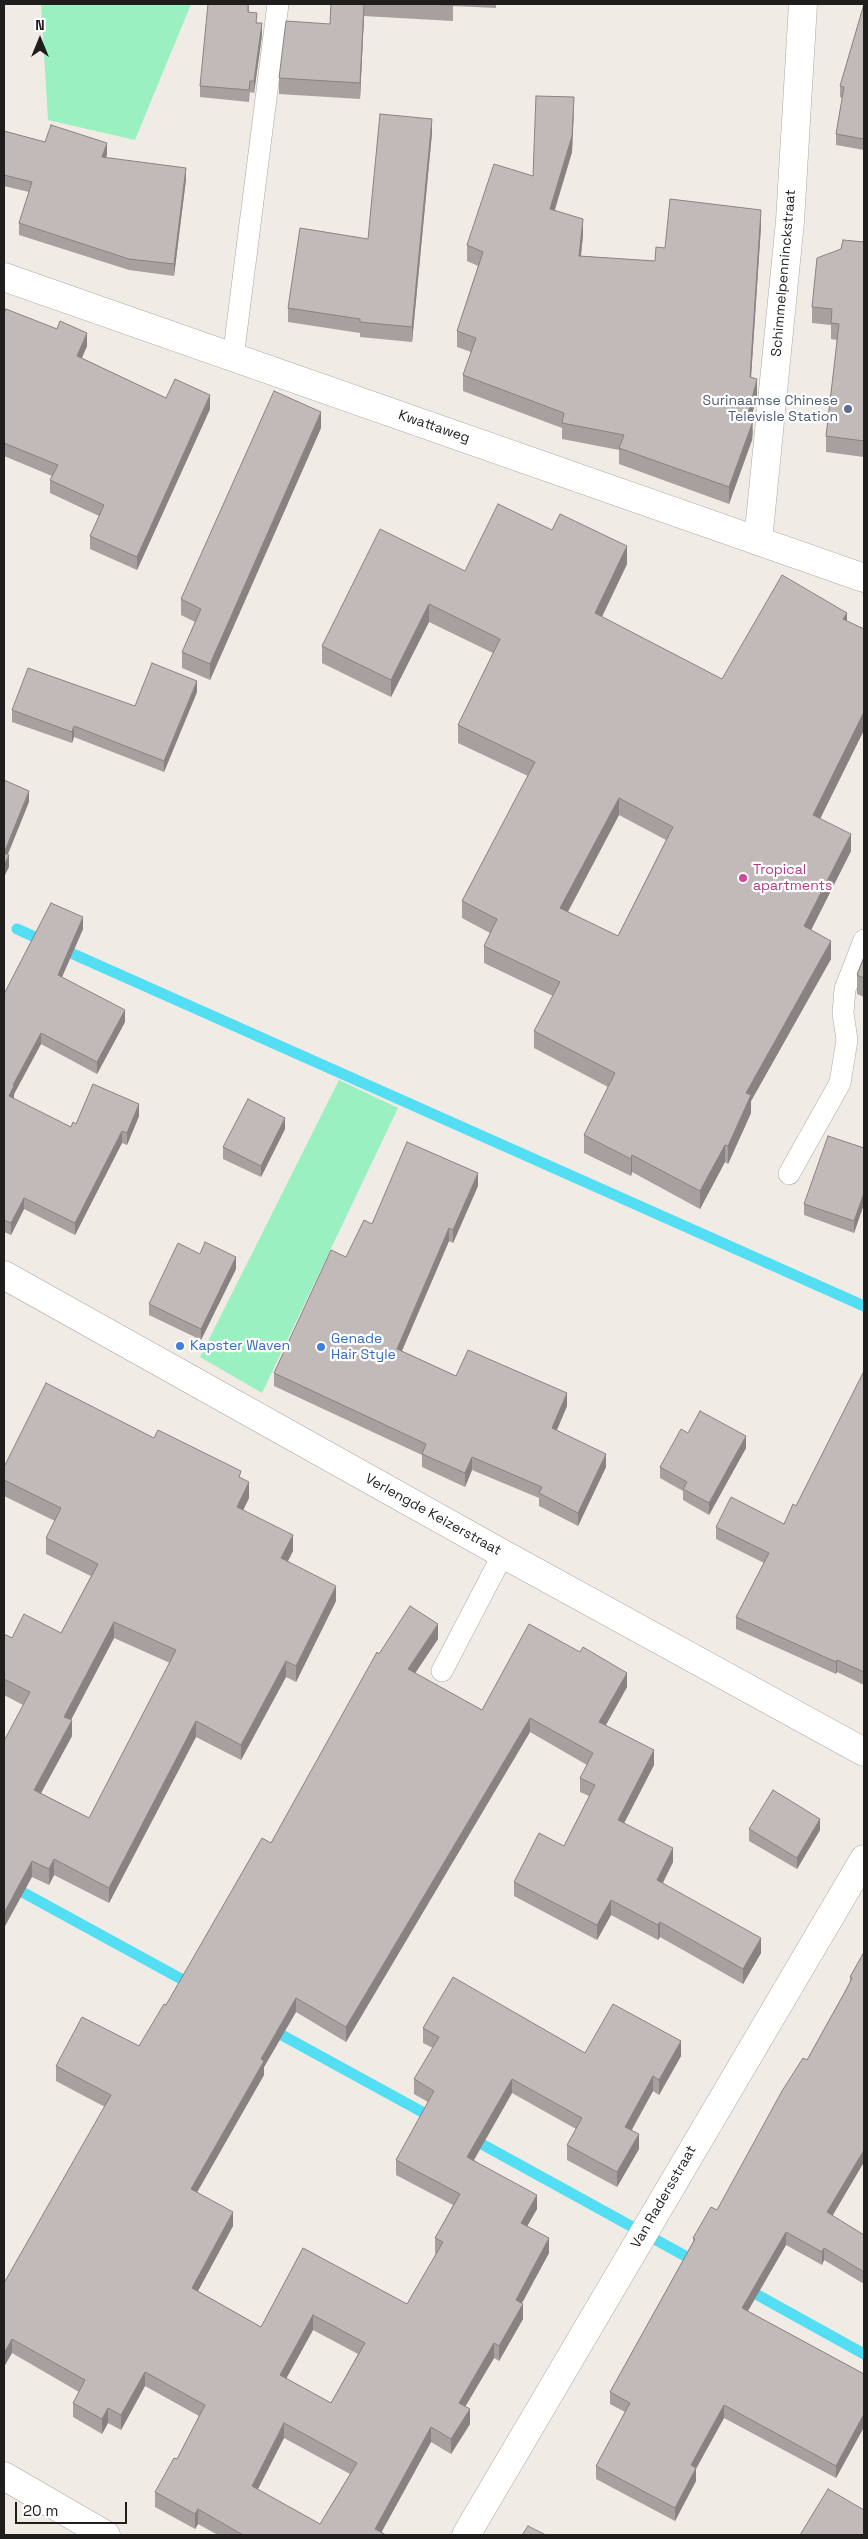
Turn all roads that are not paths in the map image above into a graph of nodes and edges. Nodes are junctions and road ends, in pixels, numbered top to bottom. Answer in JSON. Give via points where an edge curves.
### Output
{"nodes":[{"id":1,"x":278,"y":4,"type":"edge"},
{"id":2,"x":803,"y":4,"type":"edge"},
{"id":3,"x":4,"y":277,"type":"edge"},
{"id":4,"x":233,"y":358,"type":"junction"},
{"id":5,"x":758,"y":542,"type":"junction"},
{"id":6,"x":864,"y":578,"type":"edge"},
{"id":7,"x":864,"y":940,"type":"edge"},
{"id":8,"x":789,"y":1174,"type":"dead end"},
{"id":9,"x":4,"y":1275,"type":"edge"},
{"id":10,"x":503,"y":1554,"type":"junction"},
{"id":11,"x":442,"y":1671,"type":"dead end"},
{"id":12,"x":864,"y":1752,"type":"edge"},
{"id":13,"x":864,"y":1859,"type":"edge"},
{"id":14,"x":4,"y":2476,"type":"edge"},
{"id":15,"x":106,"y":2535,"type":"edge"},
{"id":16,"x":466,"y":2535,"type":"edge"}],
"edges":[{"from":1,"to":4,"type":"lane"},
{"from":2,"to":5,"type":"main road","name":"Schimmelpenninckstraat","via":[[790,221]]},
{"from":3,"to":4,"type":"main road","name":"Kwattaweg"},
{"from":4,"to":5,"type":"main road","name":"Kwattaweg"},
{"from":5,"to":6,"type":"main road","name":"Kwattaweg"},
{"from":7,"to":8,"type":"lane","via":[[844,989],[847,1040],[840,1083]]},
{"from":9,"to":10,"type":"main road","name":"Verlengde Keizerstraat"},
{"from":10,"to":11,"type":"lane"},
{"from":10,"to":12,"type":"main road","name":"Verlengde Keizerstraat"},
{"from":13,"to":16,"type":"main road","name":"Van Radersstraat"},
{"from":14,"to":15,"type":"main road"}]}
